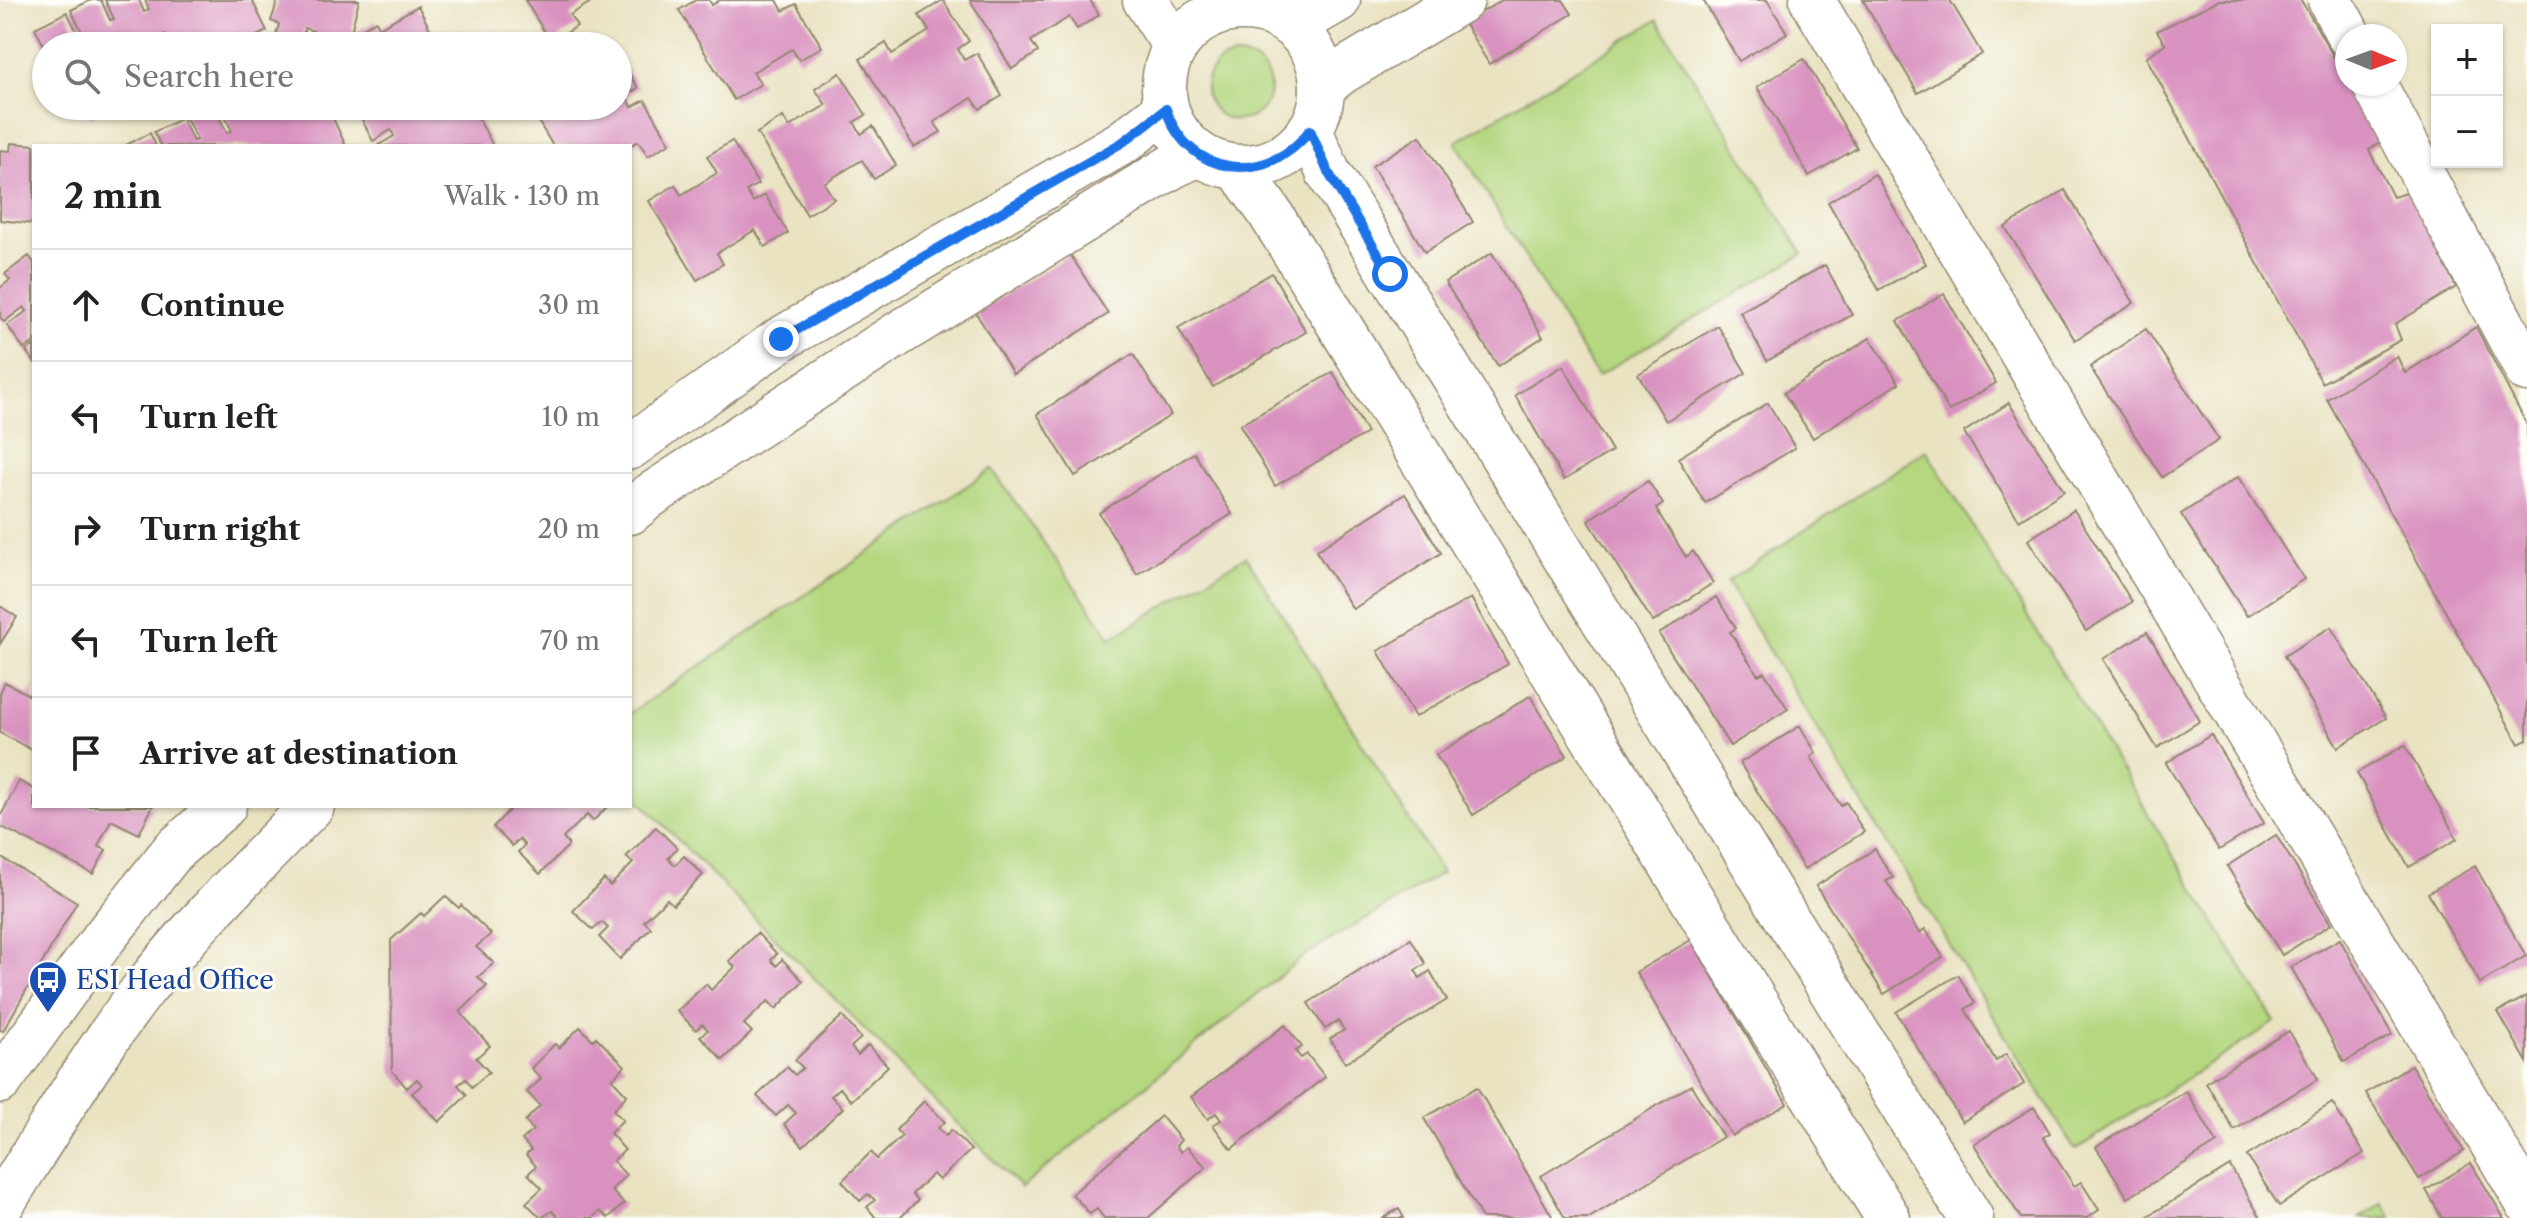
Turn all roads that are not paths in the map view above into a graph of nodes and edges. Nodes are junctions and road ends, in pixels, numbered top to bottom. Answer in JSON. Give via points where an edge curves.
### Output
{"nodes":[{"id":1,"x":1145,"y":0,"type":"edge"},
{"id":2,"x":1338,"y":0,"type":"edge"},
{"id":3,"x":1462,"y":0,"type":"edge"},
{"id":4,"x":1812,"y":0,"type":"edge"},
{"id":5,"x":2330,"y":0,"type":"edge"},
{"id":6,"x":1232,"y":4,"type":"edge"},
{"id":7,"x":2343,"y":24,"type":"edge"},
{"id":8,"x":1293,"y":26,"type":"junction"},
{"id":9,"x":1175,"y":46,"type":"junction"},
{"id":10,"x":1322,"y":87,"type":"junction"},
{"id":11,"x":2380,"y":96,"type":"edge"},
{"id":12,"x":1166,"y":109,"type":"junction"},
{"id":13,"x":1310,"y":130,"type":"junction"},
{"id":14,"x":1218,"y":161,"type":"junction"},
{"id":15,"x":1397,"y":285,"type":"junction"},
{"id":16,"x":1340,"y":326,"type":"junction"},
{"id":17,"x":2527,"y":370,"type":"edge"},
{"id":18,"x":632,"y":445,"type":"edge"},
{"id":19,"x":632,"y":510,"type":"edge"},
{"id":20,"x":222,"y":808,"type":"edge"},
{"id":21,"x":310,"y":808,"type":"edge"},
{"id":22,"x":1723,"y":814,"type":"junction"},
{"id":23,"x":1665,"y":853,"type":"junction"},
{"id":24,"x":0,"y":1081,"type":"edge"},
{"id":25,"x":2527,"y":1202,"type":"edge"},
{"id":26,"x":0,"y":1207,"type":"edge"},
{"id":27,"x":1888,"y":1218,"type":"edge"},
{"id":28,"x":1971,"y":1218,"type":"edge"}],
"edges":[{"from":1,"to":9,"type":"street"},
{"from":2,"to":8,"type":"street"},
{"from":3,"to":10,"type":"street"},
{"from":4,"to":25,"type":"street"},
{"from":5,"to":7,"type":"street"},
{"from":6,"to":8,"type":"street","via":[[1272,13]]},
{"from":6,"to":9,"type":"street","via":[[1207,16]]},
{"from":8,"to":10,"type":"street","via":[[1313,51]]},
{"from":9,"to":12,"type":"street","via":[[1163,87]]},
{"from":10,"to":13,"type":"street"},
{"from":11,"to":17,"type":"street"},
{"from":12,"to":14,"type":"street","via":[[1175,130]]},
{"from":12,"to":18,"type":"street","via":[[1123,142],[781,339]]},
{"from":13,"to":14,"type":"street","via":[[1273,162]]},
{"from":13,"to":15,"type":"street","via":[[1328,172]]},
{"from":14,"to":16,"type":"street","via":[[1268,210]]},
{"from":14,"to":19,"type":"street","via":[[1173,166],[898,334]]},
{"from":15,"to":16,"type":"street"},
{"from":15,"to":22,"type":"street"},
{"from":16,"to":23,"type":"street"},
{"from":20,"to":24,"type":"street","via":[[174,850]]},
{"from":21,"to":26,"type":"street","via":[[213,908],[142,992]]},
{"from":22,"to":23,"type":"street"},
{"from":22,"to":28,"type":"street"},
{"from":23,"to":27,"type":"street"}]}
